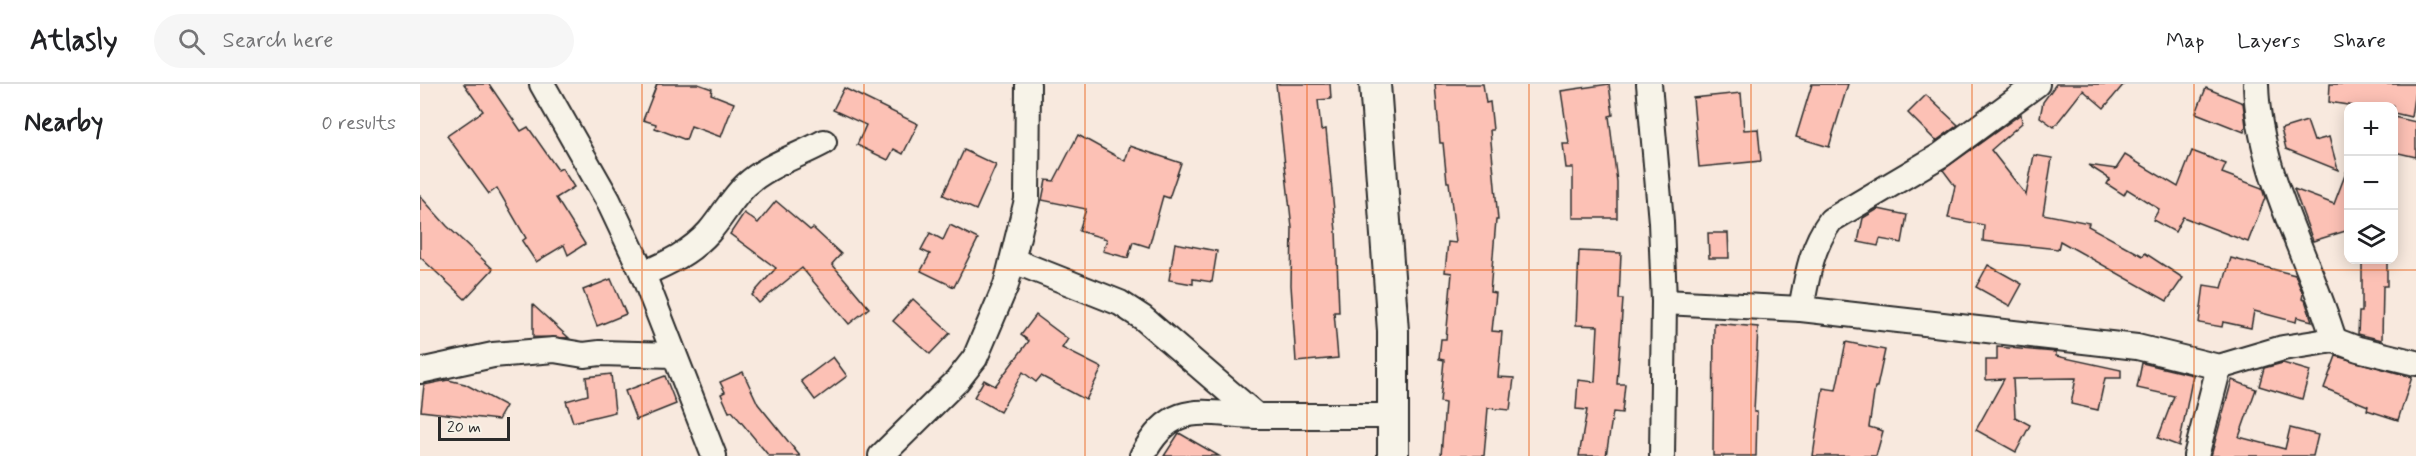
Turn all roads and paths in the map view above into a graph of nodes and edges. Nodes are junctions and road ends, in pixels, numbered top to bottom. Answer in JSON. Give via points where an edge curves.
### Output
{"nodes":[{"id":1,"x":542,"y":84,"type":"edge"},
{"id":2,"x":1028,"y":84,"type":"edge"},
{"id":3,"x":1375,"y":84,"type":"edge"},
{"id":4,"x":1649,"y":84,"type":"edge"},
{"id":5,"x":2037,"y":84,"type":"edge"},
{"id":6,"x":2256,"y":84,"type":"edge"},
{"id":7,"x":824,"y":142,"type":"dead end"},
{"id":8,"x":1014,"y":261,"type":"junction"},
{"id":9,"x":644,"y":274,"type":"junction"},
{"id":10,"x":1664,"y":302,"type":"junction"},
{"id":11,"x":1801,"y":309,"type":"junction"},
{"id":12,"x":2334,"y":339,"type":"junction"},
{"id":13,"x":674,"y":356,"type":"junction"},
{"id":14,"x":2416,"y":363,"type":"edge"},
{"id":15,"x":2219,"y":367,"type":"junction"},
{"id":16,"x":420,"y":371,"type":"edge"},
{"id":17,"x":1257,"y":416,"type":"junction"},
{"id":18,"x":1395,"y":416,"type":"junction"},
{"id":19,"x":714,"y":456,"type":"edge"},
{"id":20,"x":881,"y":456,"type":"edge"},
{"id":21,"x":1142,"y":456,"type":"edge"},
{"id":22,"x":1394,"y":456,"type":"edge"},
{"id":23,"x":1662,"y":456,"type":"edge"},
{"id":24,"x":2196,"y":456,"type":"edge"}],
"edges":[{"from":1,"to":9,"type":"street","via":[[602,189]]},
{"from":2,"to":8,"type":"street","via":[[1028,189]]},
{"from":3,"to":18,"type":"street","via":[[1393,331]]},
{"from":4,"to":10,"type":"street"},
{"from":5,"to":11,"type":"street","via":[[1941,155],[1831,220],[1812,254]]},
{"from":6,"to":12,"type":"street","via":[[2265,149]]},
{"from":7,"to":9,"type":"street","via":[[763,172],[747,184],[708,233],[679,259]]},
{"from":8,"to":17,"type":"street","via":[[1135,313]]},
{"from":8,"to":20,"type":"street","via":[[975,358]]},
{"from":9,"to":13,"type":"street"},
{"from":10,"to":11,"type":"street"},
{"from":10,"to":23,"type":"street"},
{"from":11,"to":15,"type":"street","via":[[2137,347]]},
{"from":12,"to":14,"type":"street"},
{"from":12,"to":15,"type":"street","via":[[2283,348]]},
{"from":13,"to":16,"type":"street","via":[[544,351],[493,355]]},
{"from":13,"to":19,"type":"street"},
{"from":15,"to":24,"type":"street"},
{"from":17,"to":18,"type":"street"},
{"from":17,"to":21,"type":"street","via":[[1182,414],[1154,435]]},
{"from":18,"to":22,"type":"street"}]}
